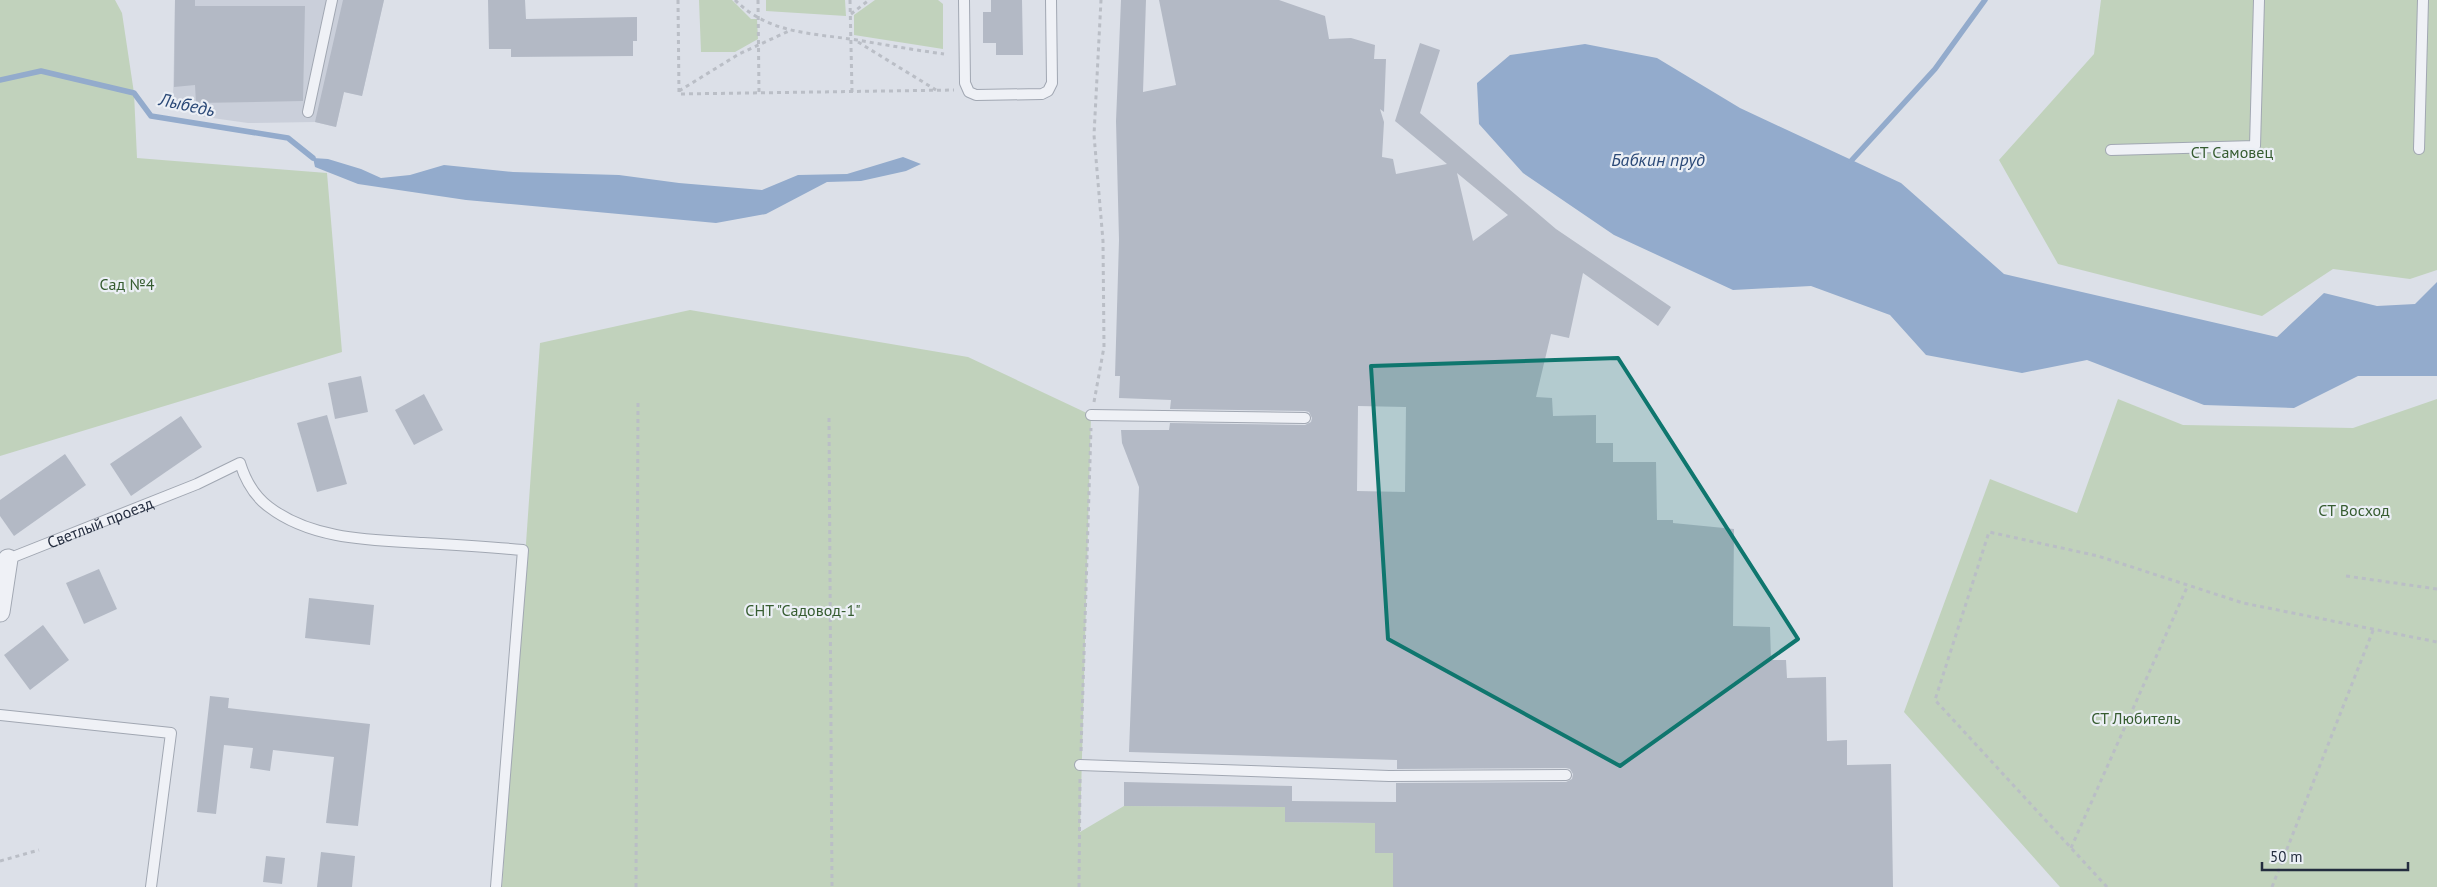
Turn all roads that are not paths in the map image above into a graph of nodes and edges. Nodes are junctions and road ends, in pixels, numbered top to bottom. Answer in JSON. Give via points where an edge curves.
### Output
{"nodes":[{"id":1,"x":332,"y":0,"type":"edge"},
{"id":2,"x":964,"y":0,"type":"edge"},
{"id":3,"x":1051,"y":0,"type":"edge"},
{"id":4,"x":2260,"y":0,"type":"edge"},
{"id":5,"x":2422,"y":0,"type":"edge"},
{"id":6,"x":308,"y":112,"type":"dead end"},
{"id":7,"x":2419,"y":149,"type":"dead end"},
{"id":8,"x":2111,"y":150,"type":"dead end"},
{"id":9,"x":1091,"y":415,"type":"road end"},
{"id":10,"x":1305,"y":418,"type":"dead end"},
{"id":11,"x":8,"y":559,"type":"joint"},
{"id":12,"x":0,"y":612,"type":"edge"},
{"id":13,"x":0,"y":715,"type":"edge"},
{"id":14,"x":1080,"y":765,"type":"road end"},
{"id":15,"x":1566,"y":775,"type":"dead end"},
{"id":16,"x":151,"y":887,"type":"edge"},
{"id":17,"x":496,"y":887,"type":"edge"}],
"edges":[{"from":1,"to":6,"type":"lane"},
{"from":2,"to":3,"type":"lane","via":[[965,83],[968,90],[976,95],[1042,94],[1048,91],[1052,83]]},
{"from":4,"to":8,"type":"lane","via":[[2255,146]]},
{"from":5,"to":7,"type":"lane"},
{"from":9,"to":10,"type":"lane"},
{"from":11,"to":12,"type":"street","name":"Светлый проезд"},
{"from":11,"to":17,"type":"lane","name":"Светлый проезд","via":[[197,484],[240,463],[246,480],[268,506],[300,525],[369,539],[523,550]]},
{"from":13,"to":16,"type":"lane","via":[[171,733]]},
{"from":14,"to":15,"type":"lane","via":[[1389,776]]}]}
